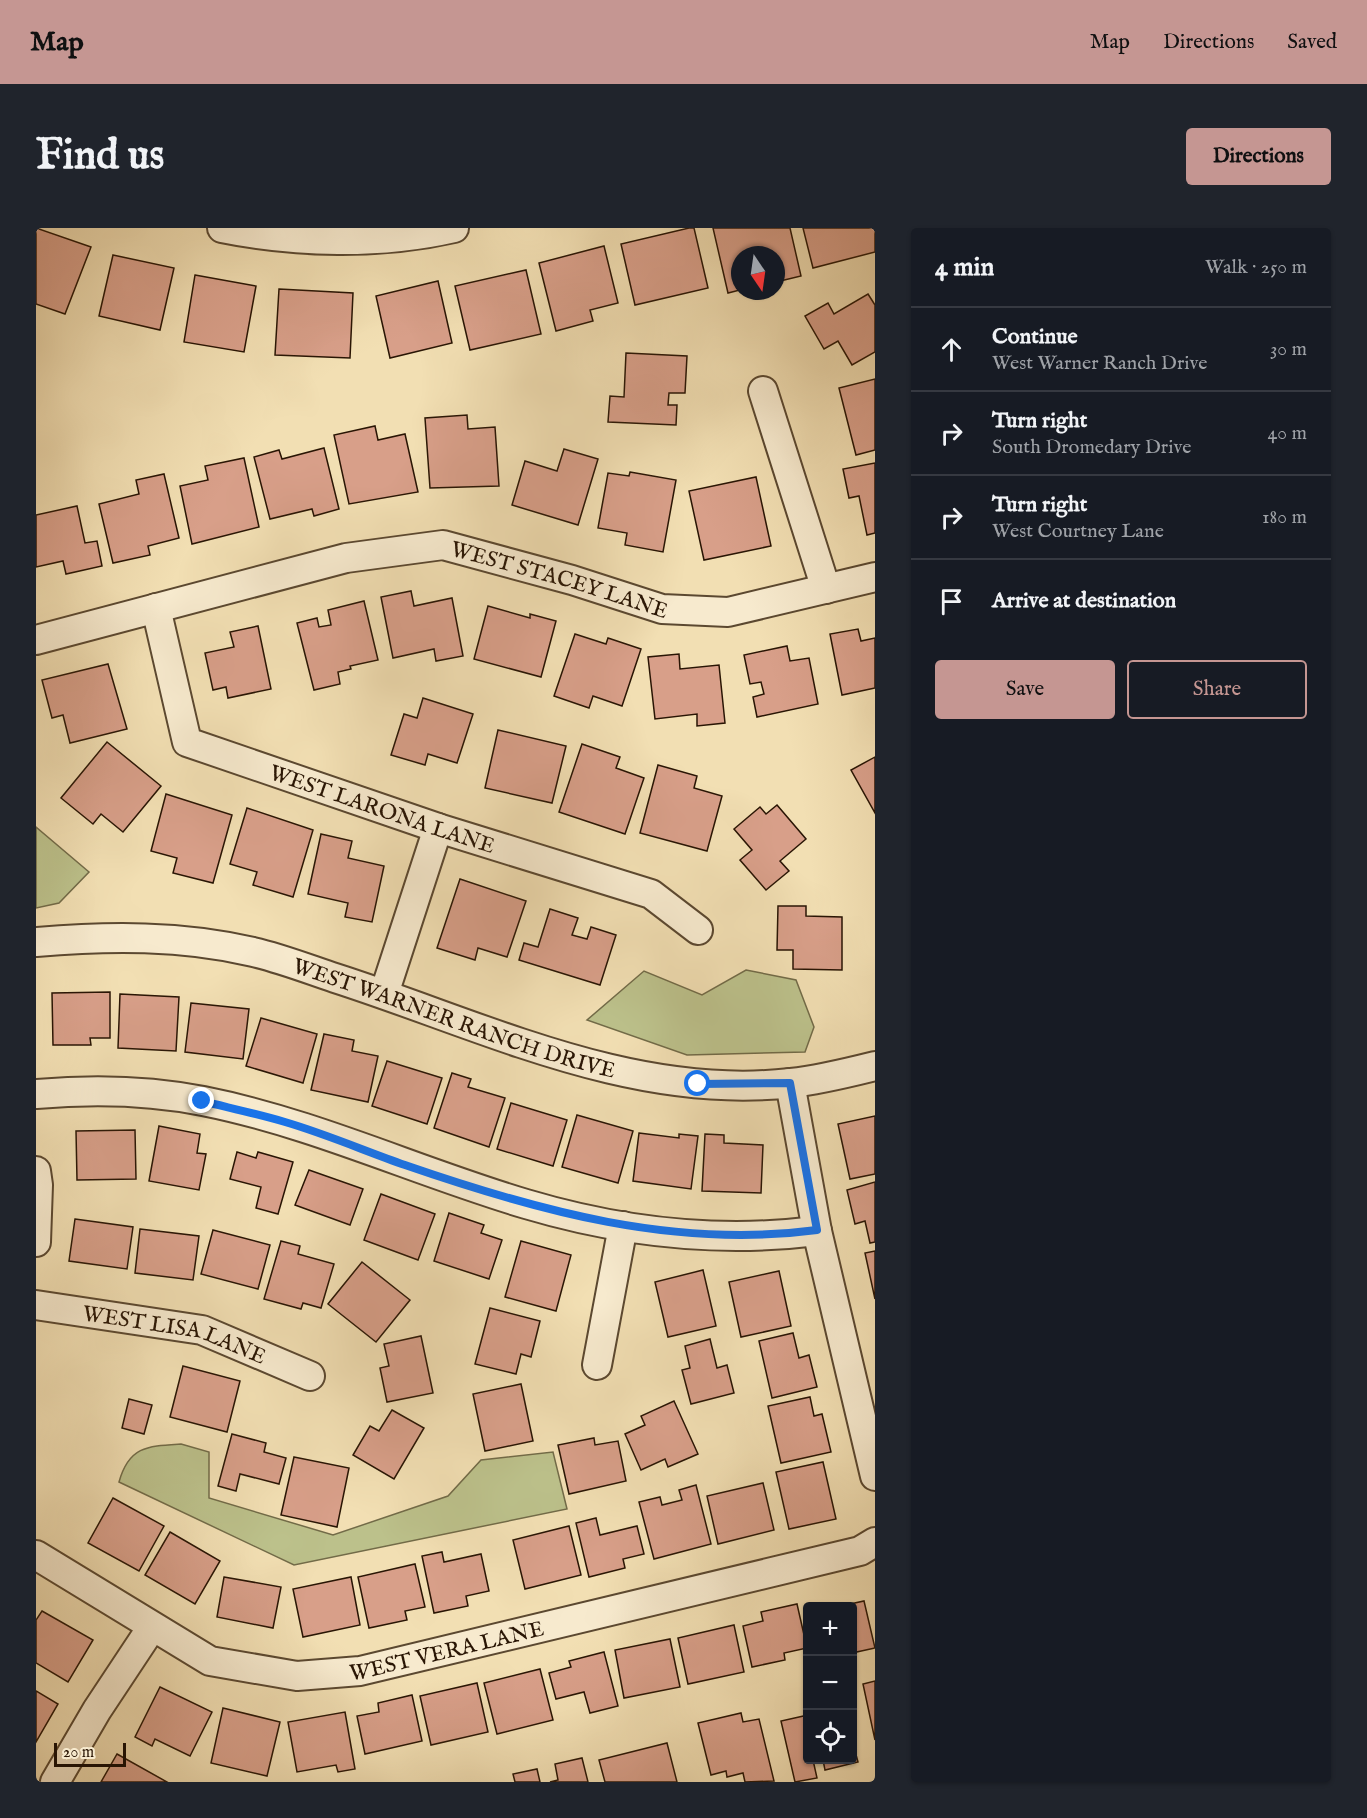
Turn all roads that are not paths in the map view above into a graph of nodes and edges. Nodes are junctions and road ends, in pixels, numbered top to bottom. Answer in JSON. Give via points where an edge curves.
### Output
{"nodes":[{"id":1,"x":222,"y":228,"type":"edge"},
{"id":2,"x":454,"y":228,"type":"edge"},
{"id":3,"x":762,"y":392,"type":"dead end"},
{"id":4,"x":875,"y":577,"type":"edge"},
{"id":5,"x":826,"y":589,"type":"junction"},
{"id":6,"x":156,"y":608,"type":"junction"},
{"id":7,"x":36,"y":640,"type":"edge"},
{"id":8,"x":438,"y":828,"type":"junction"},
{"id":9,"x":698,"y":930,"type":"dead end"},
{"id":10,"x":36,"y":942,"type":"edge"},
{"id":11,"x":384,"y":994,"type":"junction"},
{"id":12,"x":875,"y":1066,"type":"edge"},
{"id":13,"x":790,"y":1083,"type":"junction"},
{"id":14,"x":36,"y":1094,"type":"edge"},
{"id":15,"x":36,"y":1172,"type":"edge"},
{"id":16,"x":622,"y":1226,"type":"junction"},
{"id":17,"x":817,"y":1230,"type":"junction"},
{"id":18,"x":36,"y":1242,"type":"edge"},
{"id":19,"x":36,"y":1305,"type":"edge"},
{"id":20,"x":597,"y":1365,"type":"dead end"},
{"id":21,"x":310,"y":1376,"type":"dead end"},
{"id":22,"x":875,"y":1476,"type":"edge"},
{"id":23,"x":875,"y":1542,"type":"edge"},
{"id":24,"x":36,"y":1555,"type":"edge"},
{"id":25,"x":152,"y":1627,"type":"junction"},
{"id":26,"x":55,"y":1782,"type":"edge"}],
"edges":[{"from":1,"to":2,"type":"street","via":[[271,238],[427,234]]},
{"from":3,"to":5,"type":"street"},
{"from":4,"to":5,"type":"street","name":"WEST STACEY LANE"},
{"from":5,"to":6,"type":"street","name":"WEST STACEY LANE","via":[[728,612],[662,609],[443,545],[346,558]]},
{"from":6,"to":7,"type":"street","name":"WEST STACEY LANE"},
{"from":6,"to":8,"type":"street","name":"WEST LARONA LANE","via":[[187,742]]},
{"from":8,"to":9,"type":"street","name":"WEST LARONA LANE","via":[[651,894]]},
{"from":8,"to":11,"type":"street"},
{"from":10,"to":11,"type":"street","name":"WEST WARNER RANCH DRIVE","via":[[94,937],[204,944],[253,952]]},
{"from":11,"to":13,"type":"street","name":"WEST WARNER RANCH DRIVE","via":[[540,1050],[629,1073],[698,1084]]},
{"from":12,"to":13,"type":"street","name":"WEST WARNER RANCH DRIVE"},
{"from":13,"to":17,"type":"street"},
{"from":14,"to":16,"type":"street","via":[[99,1089],[202,1101],[287,1122],[528,1205]]},
{"from":15,"to":18,"type":"street"},
{"from":16,"to":17,"type":"street","via":[[722,1237]]},
{"from":16,"to":20,"type":"street"},
{"from":17,"to":22,"type":"street"},
{"from":19,"to":21,"type":"street","name":"WEST LISA LANE","via":[[202,1330]]},
{"from":23,"to":25,"type":"street","name":"WEST VERA LANE","via":[[860,1551],[360,1671],[297,1676],[210,1661]]},
{"from":24,"to":25,"type":"street","name":"WEST VERA LANE"},
{"from":25,"to":26,"type":"street"}]}
